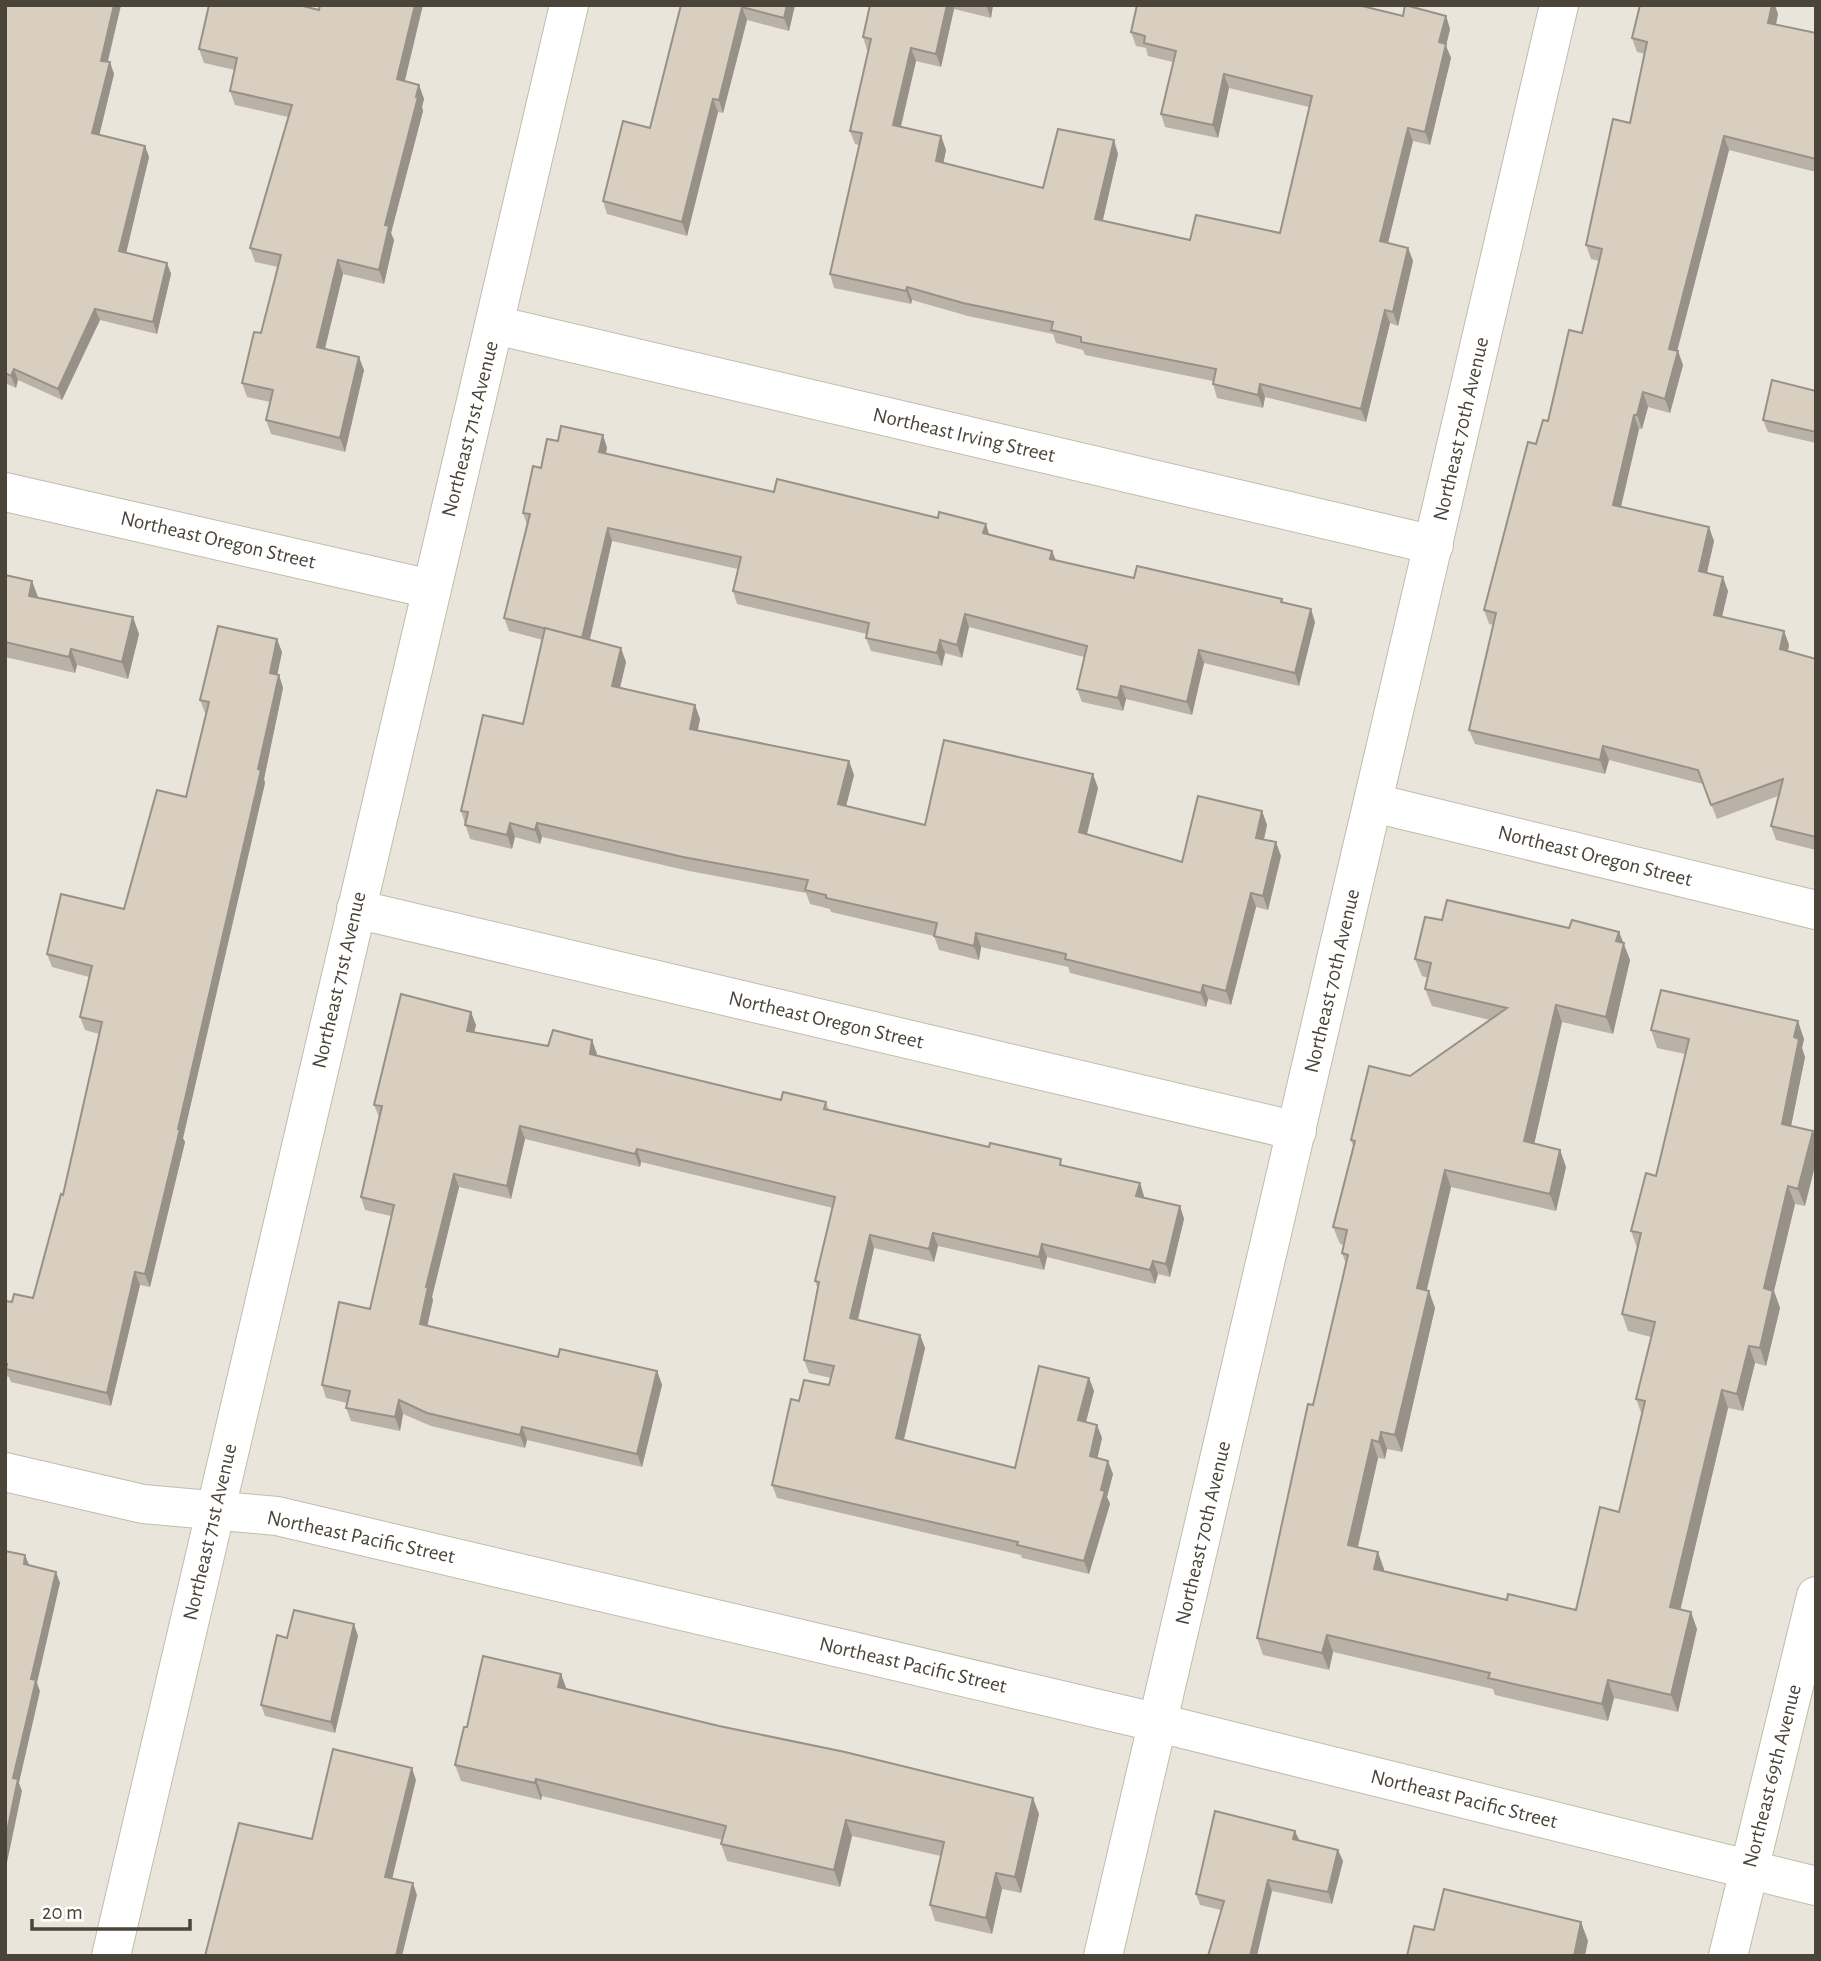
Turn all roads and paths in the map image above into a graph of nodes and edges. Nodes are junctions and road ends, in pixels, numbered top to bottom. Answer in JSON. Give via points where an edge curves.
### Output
{"nodes":[{"id":1,"x":569,"y":5,"type":"edge"},
{"id":2,"x":1559,"y":5,"type":"edge"},
{"id":3,"x":495,"y":325,"type":"junction"},
{"id":4,"x":5,"y":492,"type":"edge"},
{"id":5,"x":1434,"y":545,"type":"junction"},
{"id":6,"x":431,"y":589,"type":"junction"},
{"id":7,"x":1374,"y":803,"type":"junction"},
{"id":8,"x":356,"y":909,"type":"junction"},
{"id":9,"x":1816,"y":910,"type":"edge"},
{"id":10,"x":1297,"y":1131,"type":"junction"},
{"id":11,"x":5,"y":1472,"type":"edge"},
{"id":12,"x":215,"y":1511,"type":"junction"},
{"id":13,"x":1816,"y":1597,"type":"edge"},
{"id":14,"x":1159,"y":1723,"type":"junction"},
{"id":15,"x":1749,"y":1870,"type":"junction"},
{"id":16,"x":1816,"y":1886,"type":"edge"},
{"id":17,"x":111,"y":1956,"type":"edge"},
{"id":18,"x":1103,"y":1956,"type":"edge"},
{"id":19,"x":1728,"y":1956,"type":"edge"}],
"edges":[{"from":1,"to":3,"type":"street","name":"Northeast 71st Avenue"},
{"from":2,"to":5,"type":"street","name":"Northeast 70th Avenue"},
{"from":3,"to":5,"type":"street","name":"Northeast Irving Street"},
{"from":3,"to":6,"type":"street","name":"Northeast 71st Avenue"},
{"from":4,"to":6,"type":"street","name":"Northeast Oregon Street"},
{"from":5,"to":7,"type":"street","name":"Northeast 70th Avenue"},
{"from":6,"to":8,"type":"street","name":"Northeast 71st Avenue"},
{"from":7,"to":9,"type":"street","name":"Northeast Oregon Street"},
{"from":7,"to":10,"type":"street","name":"Northeast 70th Avenue"},
{"from":8,"to":10,"type":"street","name":"Northeast Oregon Street"},
{"from":8,"to":12,"type":"street","name":"Northeast 71st Avenue"},
{"from":10,"to":14,"type":"street","name":"Northeast 70th Avenue"},
{"from":11,"to":12,"type":"street","name":"Northeast Pacific Street","via":[[143,1504]]},
{"from":12,"to":14,"type":"street","name":"Northeast Pacific Street","via":[[277,1516]]},
{"from":12,"to":17,"type":"street","name":"Northeast 71st Avenue"},
{"from":13,"to":15,"type":"street","name":"Northeast 69th Avenue"},
{"from":14,"to":15,"type":"street","name":"Northeast Pacific Street"},
{"from":14,"to":18,"type":"street","name":"Northeast 70th Avenue"},
{"from":15,"to":16,"type":"street","name":"Northeast Pacific Street"},
{"from":15,"to":19,"type":"street","name":"Northeast 69th Avenue"}]}
